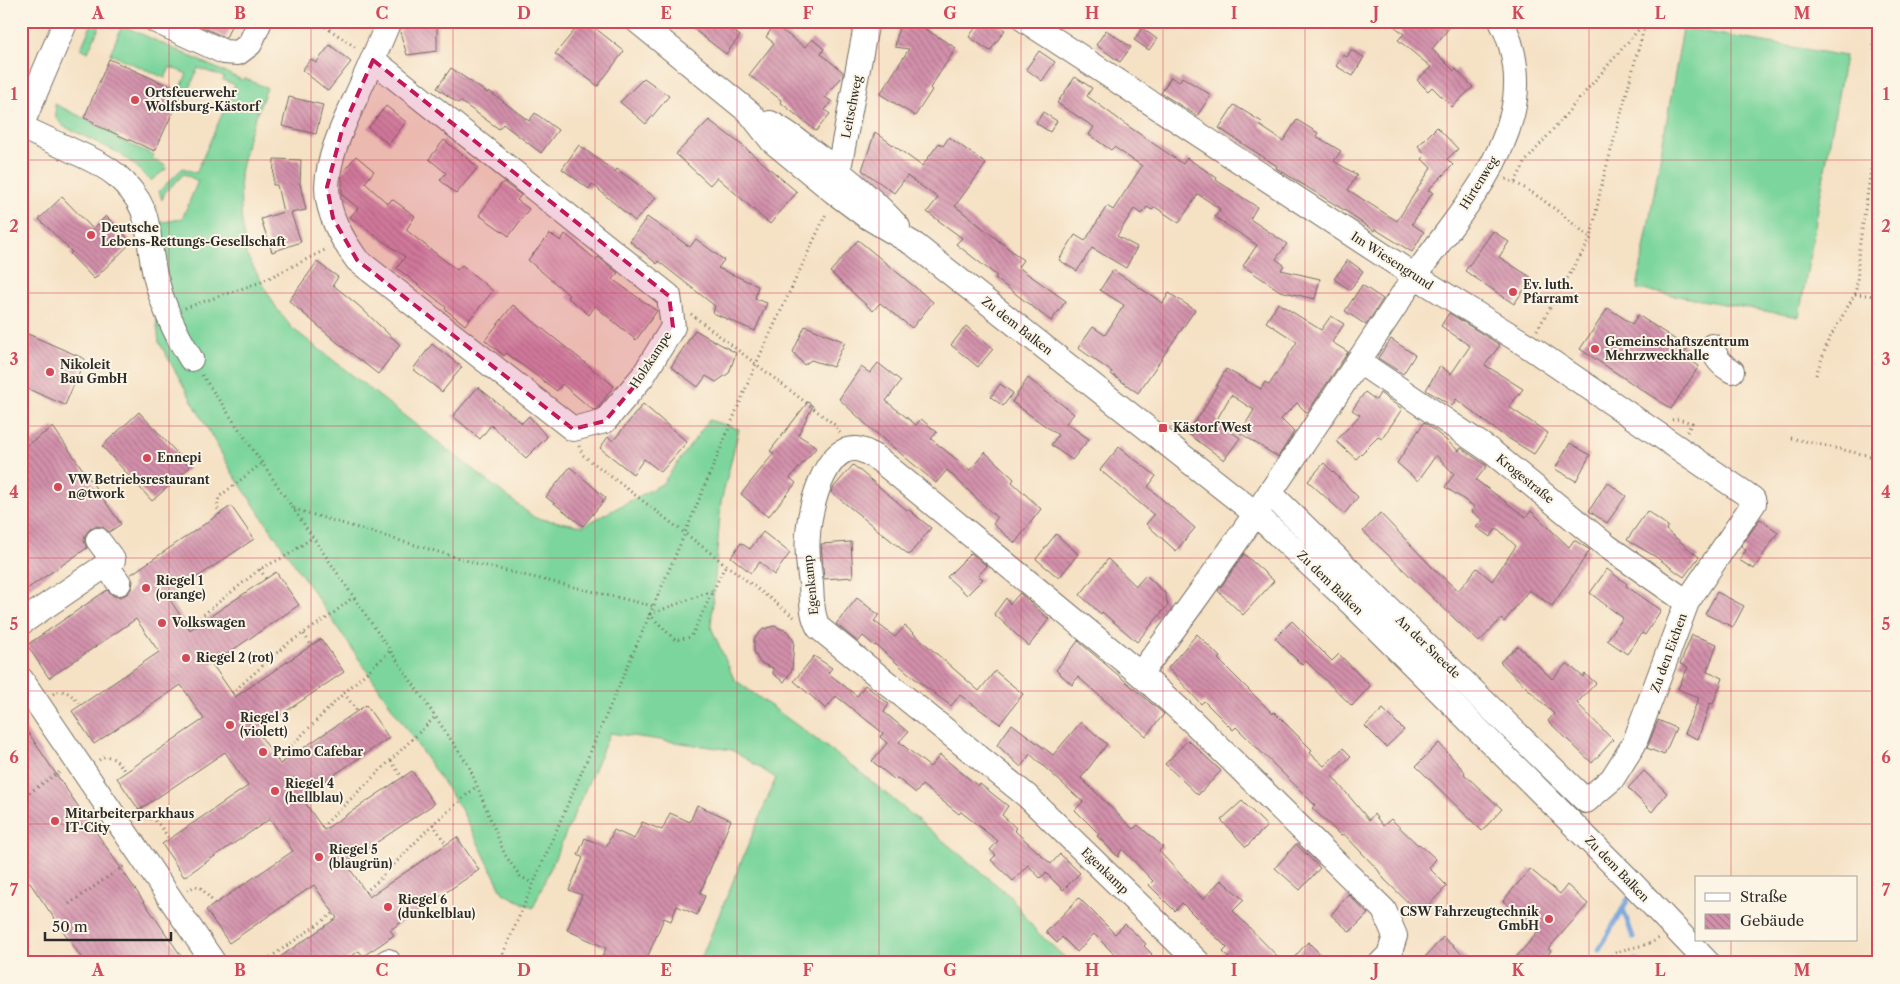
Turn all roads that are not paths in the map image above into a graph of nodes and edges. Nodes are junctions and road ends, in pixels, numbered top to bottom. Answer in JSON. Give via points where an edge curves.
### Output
{"nodes":[{"id":1,"x":66,"y":21,"type":"edge"},
{"id":2,"x":156,"y":21,"type":"edge"},
{"id":3,"x":260,"y":21,"type":"edge"},
{"id":4,"x":389,"y":21,"type":"edge"},
{"id":5,"x":637,"y":21,"type":"edge"},
{"id":6,"x":868,"y":21,"type":"edge"},
{"id":7,"x":1026,"y":21,"type":"edge"},
{"id":8,"x":1500,"y":21,"type":"edge"},
{"id":9,"x":372,"y":60,"type":"junction"},
{"id":10,"x":21,"y":126,"type":"edge"},
{"id":11,"x":837,"y":182,"type":"junction"},
{"id":12,"x":1415,"y":276,"type":"junction"},
{"id":13,"x":1712,"y":346,"type":"dead end"},
{"id":14,"x":191,"y":359,"type":"road end"},
{"id":15,"x":1358,"y":361,"type":"junction"},
{"id":16,"x":1732,"y":371,"type":"dead end"},
{"id":17,"x":1270,"y":493,"type":"junction"},
{"id":18,"x":1754,"y":503,"type":"joint"},
{"id":19,"x":1256,"y":514,"type":"junction"},
{"id":20,"x":98,"y":540,"type":"dead end"},
{"id":21,"x":1687,"y":602,"type":"junction"},
{"id":22,"x":21,"y":622,"type":"edge"},
{"id":23,"x":1140,"y":674,"type":"junction"},
{"id":24,"x":21,"y":679,"type":"edge"},
{"id":25,"x":1586,"y":801,"type":"joint"},
{"id":26,"x":214,"y":963,"type":"edge"},
{"id":27,"x":385,"y":963,"type":"edge"},
{"id":28,"x":389,"y":963,"type":"edge"},
{"id":29,"x":1199,"y":963,"type":"edge"},
{"id":30,"x":1382,"y":963,"type":"edge"},
{"id":31,"x":1708,"y":963,"type":"edge"}],
"edges":[{"from":1,"to":10,"type":"street"},
{"from":2,"to":3,"type":"street","via":[[224,52],[238,53],[250,44]]},
{"from":4,"to":9,"type":"street"},
{"from":5,"to":11,"type":"street","name":"Zu dem Balken","via":[[750,113],[782,129]]},
{"from":6,"to":11,"type":"street","name":"Leitschweg"},
{"from":7,"to":12,"type":"street","name":"Im Wiesengrund"},
{"from":8,"to":12,"type":"street","name":"Hirtenweg","via":[[1517,71],[1513,114],[1486,176]]},
{"from":9,"to":9,"type":"street","name":"Holzkampe","via":[[331,159],[327,187],[333,218],[343,241],[357,260],[573,429],[605,421],[643,376],[673,327],[669,296]]},
{"from":10,"to":14,"type":"street","via":[[97,162],[115,174],[137,199],[148,224],[155,275],[169,317]]},
{"from":11,"to":19,"type":"street","name":"Zu dem Balken","via":[[877,203],[915,246]]},
{"from":12,"to":15,"type":"street"},
{"from":12,"to":18,"type":"street","name":"Im Wiesengrund","via":[[1528,346],[1746,494]]},
{"from":13,"to":16,"type":"street","via":[[1716,359]]},
{"from":15,"to":17,"type":"street"},
{"from":15,"to":21,"type":"street","name":"Krogestraße","via":[[1492,452],[1608,547]]},
{"from":17,"to":19,"type":"street"},
{"from":17,"to":25,"type":"street","name":"An der Sneede"},
{"from":18,"to":21,"type":"street","name":"Zu den Eichen"},
{"from":19,"to":23,"type":"street"},
{"from":19,"to":31,"type":"street","name":"Zu dem Balken","via":[[1352,604]]},
{"from":20,"to":22,"type":"street","via":[[113,560],[112,574]]},
{"from":21,"to":25,"type":"street","name":"Zu den Eichen","via":[[1634,744],[1612,779]]},
{"from":23,"to":29,"type":"street","name":"Egenkamp","via":[[882,462],[863,450],[849,449],[836,455],[825,472],[810,517],[807,547],[817,625],[1027,796]]},
{"from":23,"to":30,"type":"street","via":[[1384,910],[1395,936]]},
{"from":24,"to":26,"type":"street","via":[[38,704],[72,771],[125,832]]},
{"from":27,"to":28,"type":"street"}]}
